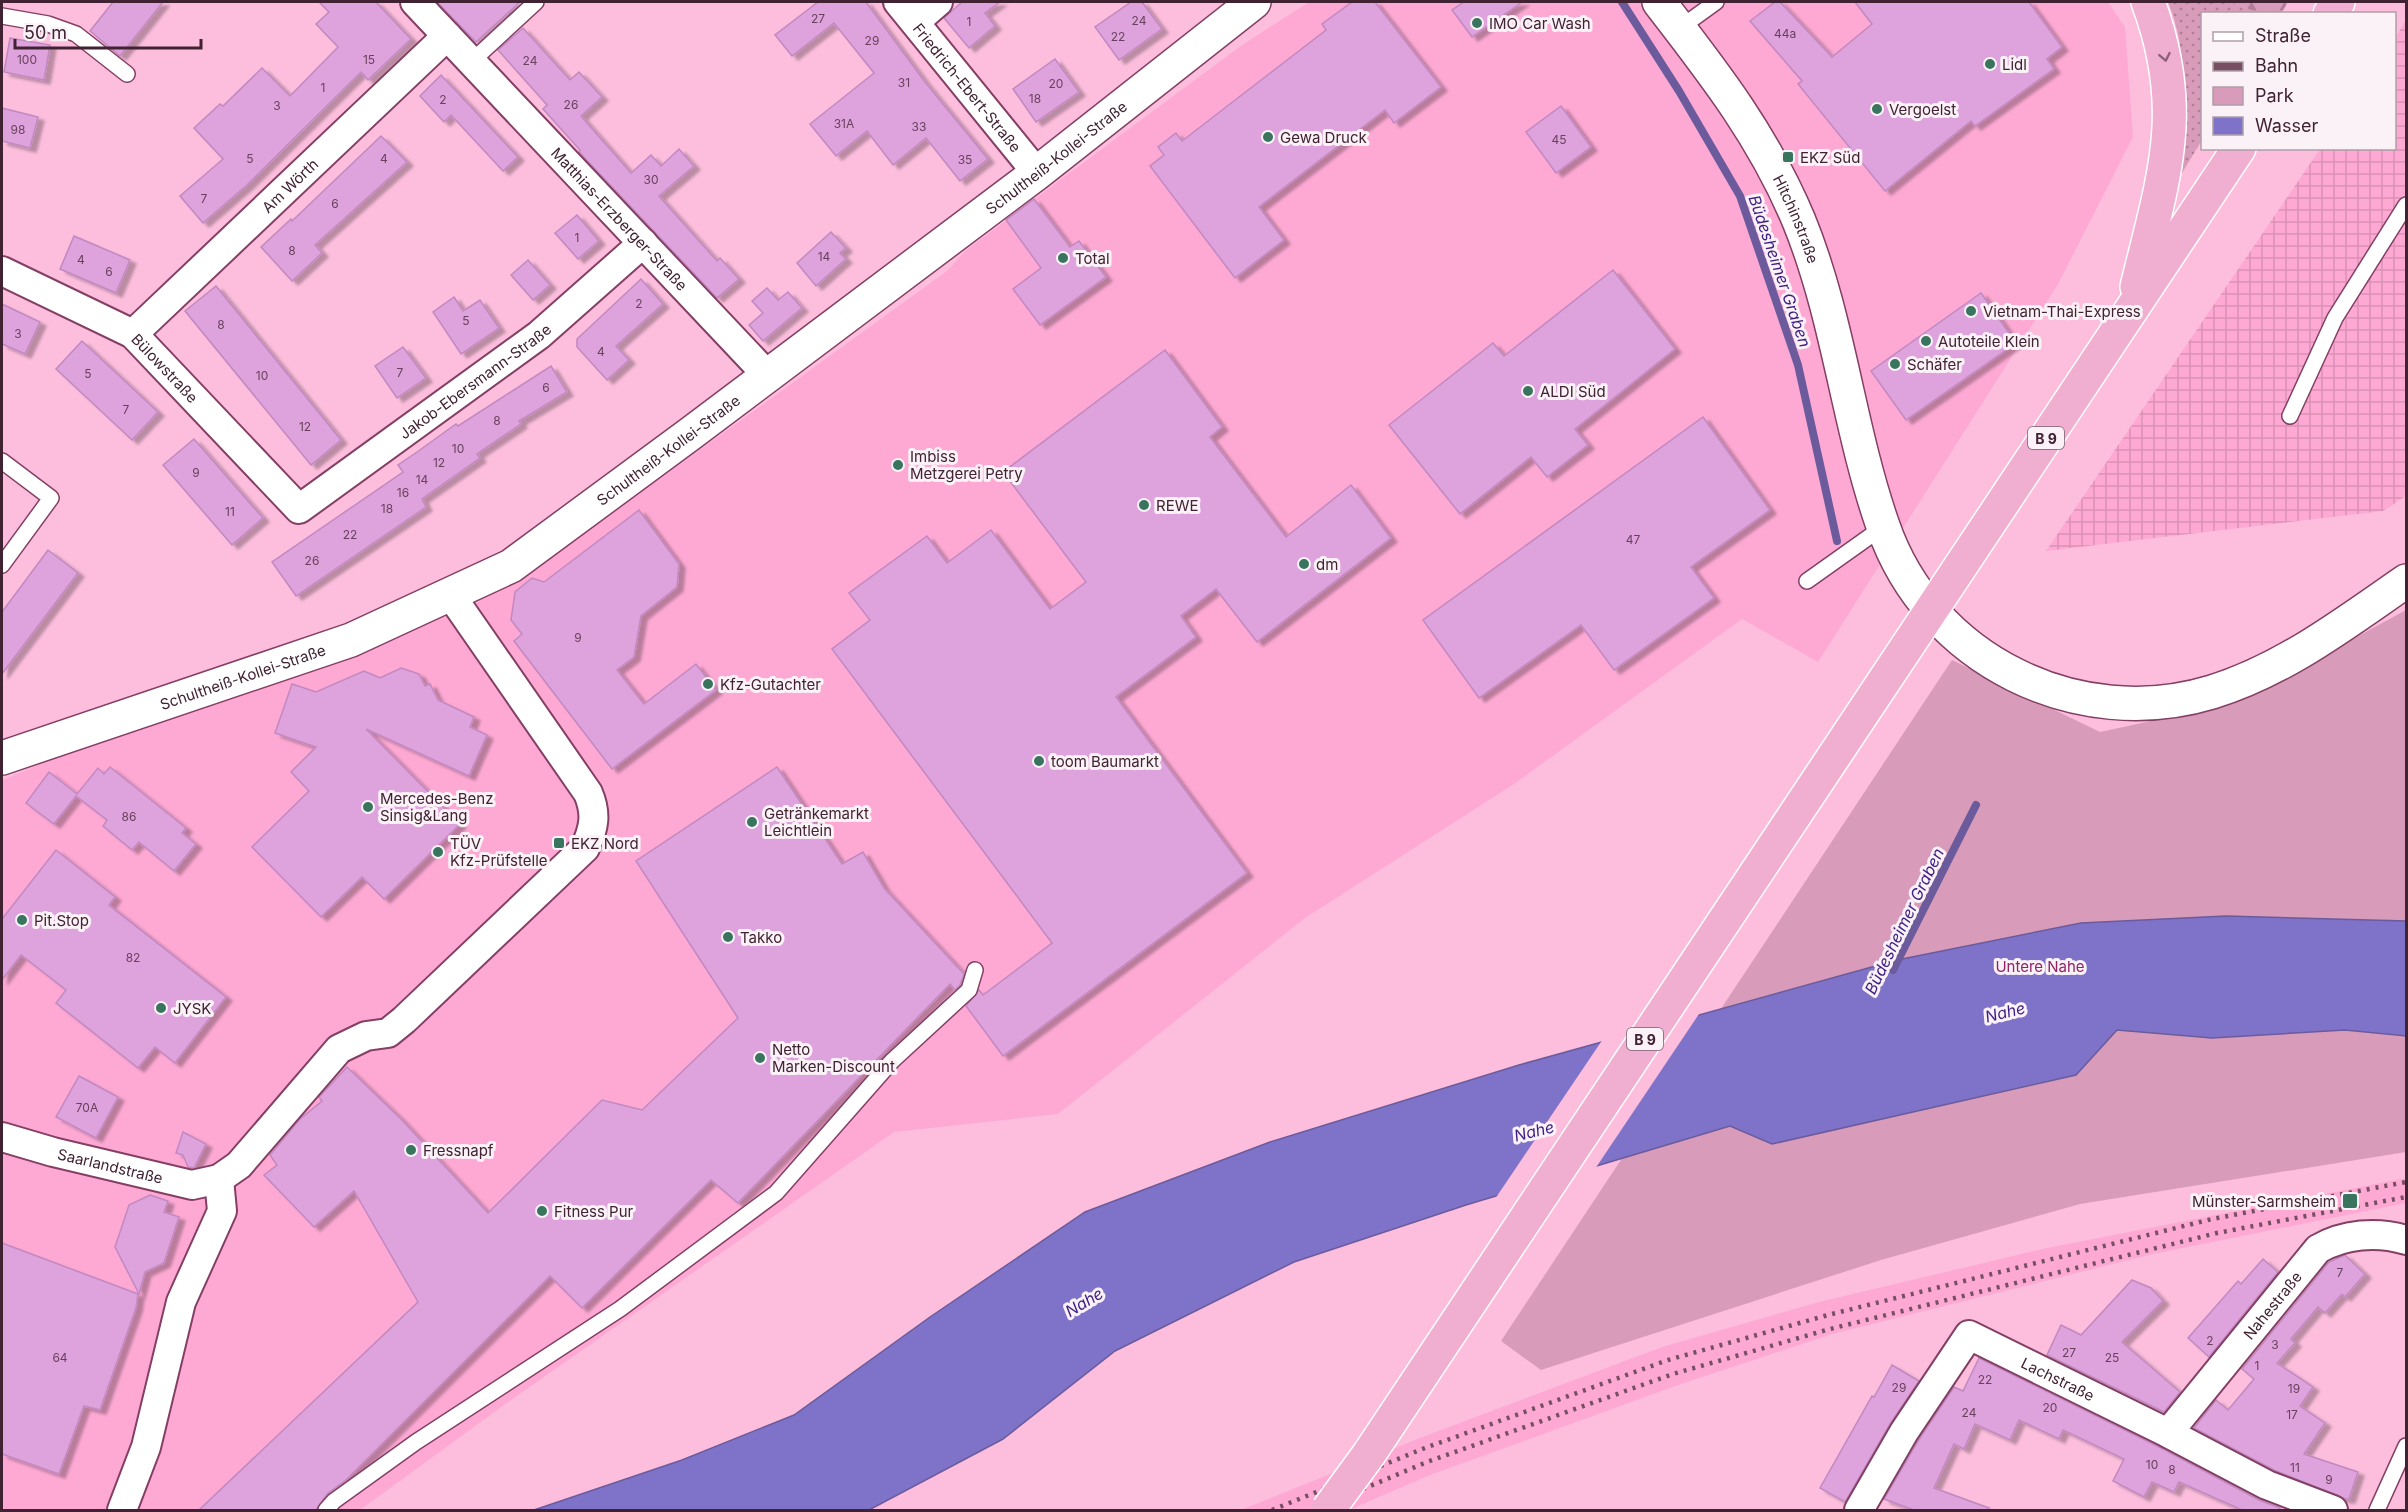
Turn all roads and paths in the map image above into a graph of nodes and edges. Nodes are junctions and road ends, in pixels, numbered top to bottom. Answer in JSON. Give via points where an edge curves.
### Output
{"nodes":[{"id":1,"x":415,"y":2,"type":"edge"},
{"id":2,"x":536,"y":2,"type":"edge"},
{"id":3,"x":938,"y":2,"type":"edge"},
{"id":4,"x":1254,"y":2,"type":"edge"},
{"id":5,"x":1659,"y":2,"type":"edge"},
{"id":6,"x":1716,"y":2,"type":"edge"},
{"id":7,"x":2148,"y":2,"type":"edge"},
{"id":8,"x":906,"y":12,"type":"edge"},
{"id":9,"x":2,"y":16,"type":"edge"},
{"id":10,"x":1680,"y":28,"type":"junction"},
{"id":11,"x":447,"y":36,"type":"junction"},
{"id":12,"x":471,"y":62,"type":"junction"},
{"id":13,"x":127,"y":74,"type":"dead end"},
{"id":14,"x":2238,"y":150,"type":"edge"},
{"id":15,"x":1036,"y":173,"type":"junction"},
{"id":16,"x":2406,"y":206,"type":"edge"},
{"id":17,"x":643,"y":243,"type":"junction"},
{"id":18,"x":2,"y":270,"type":"edge"},
{"id":19,"x":2131,"y":310,"type":"junction"},
{"id":20,"x":133,"y":334,"type":"junction"},
{"id":21,"x":768,"y":376,"type":"junction"},
{"id":22,"x":2290,"y":416,"type":"dead end"},
{"id":23,"x":2,"y":461,"type":"edge"},
{"id":24,"x":299,"y":509,"type":"joint"},
{"id":25,"x":1883,"y":527,"type":"junction"},
{"id":26,"x":2,"y":565,"type":"edge"},
{"id":27,"x":1807,"y":581,"type":"dead end"},
{"id":28,"x":2406,"y":581,"type":"edge"},
{"id":29,"x":450,"y":594,"type":"junction"},
{"id":30,"x":2,"y":758,"type":"edge"},
{"id":31,"x":975,"y":970,"type":"dead end"},
{"id":32,"x":2,"y":1137,"type":"edge"},
{"id":33,"x":219,"y":1179,"type":"junction"},
{"id":34,"x":2406,"y":1240,"type":"edge"},
{"id":35,"x":2168,"y":1433,"type":"junction"},
{"id":36,"x":2406,"y":1446,"type":"edge"},
{"id":37,"x":1870,"y":1508,"type":"edge"},
{"id":38,"x":122,"y":1510,"type":"edge"},
{"id":39,"x":326,"y":1510,"type":"edge"},
{"id":40,"x":1328,"y":1510,"type":"edge"},
{"id":41,"x":2333,"y":1510,"type":"edge"},
{"id":42,"x":2378,"y":1510,"type":"edge"}],
"edges":[{"from":1,"to":11,"type":"street","name":"Matthias-Erzberger-Straße"},
{"from":2,"to":12,"type":"lane"},
{"from":3,"to":8,"type":"street"},
{"from":4,"to":15,"type":"main road","name":"Schultheiß-Kollei-Straße"},
{"from":5,"to":10,"type":"main road","name":"Hitchinstraße"},
{"from":6,"to":10,"type":"lane"},
{"from":7,"to":19,"type":"highway","one_way":true,"via":[[2166,58],[2171,121],[2162,184]]},
{"from":8,"to":15,"type":"street","name":"Friedrich-Ebert-Straße"},
{"from":9,"to":13,"type":"lane","via":[[48,24],[76,34]]},
{"from":10,"to":25,"type":"main road","name":"Hitchinstraße","via":[[1735,101],[1774,167],[1800,223],[1833,326]]},
{"from":11,"to":12,"type":"street","name":"Matthias-Erzberger-Straße"},
{"from":11,"to":20,"type":"street","name":"Am Wörth"},
{"from":12,"to":17,"type":"street","name":"Matthias-Erzberger-Straße"},
{"from":14,"to":19,"type":"highway","number":"B 9"},
{"from":15,"to":21,"type":"main road","name":"Schultheiß-Kollei-Straße"},
{"from":16,"to":22,"type":"lane","via":[[2335,318]]},
{"from":17,"to":21,"type":"street","name":"Matthias-Erzberger-Straße"},
{"from":17,"to":24,"type":"street","name":"Jakob-Ebersmann-Straße","via":[[539,335]]},
{"from":18,"to":20,"type":"street","name":"Bülowstraße"},
{"from":19,"to":40,"type":"highway","number":"B 9","bridge":true},
{"from":20,"to":24,"type":"street","name":"Bülowstraße"},
{"from":21,"to":29,"type":"main road","name":"Schultheiß-Kollei-Straße","via":[[511,566]]},
{"from":23,"to":26,"type":"lane","via":[[51,498]]},
{"from":25,"to":27,"type":"lane"},
{"from":25,"to":28,"type":"main road","name":"Hitchinstraße","via":[[1906,575],[1921,596],[1958,638],[1981,656],[2032,684],[2118,704],[2167,702],[2233,684],[2316,643]]},
{"from":29,"to":30,"type":"main road","name":"Schultheiß-Kollei-Straße","via":[[351,640]]},
{"from":29,"to":33,"type":"street","via":[[588,794],[593,806],[591,834],[575,858],[404,1020],[388,1033],[366,1036],[339,1048],[239,1165]]},
{"from":31,"to":39,"type":"lane","via":[[969,990],[892,1060],[776,1193],[620,1310],[417,1442]]},
{"from":32,"to":33,"type":"street","name":"Saarlandstraße","via":[[192,1185]]},
{"from":33,"to":38,"type":"street","via":[[222,1211],[181,1302],[146,1447]]},
{"from":34,"to":35,"type":"street","name":"Nahestraße","via":[[2393,1236],[2352,1236],[2318,1249]]},
{"from":35,"to":37,"type":"street","name":"Lachstraße","via":[[1969,1335],[1905,1432]]},
{"from":35,"to":41,"type":"street","name":"Lachstraße","via":[[2267,1485]]},
{"from":36,"to":42,"type":"lane"}]}
